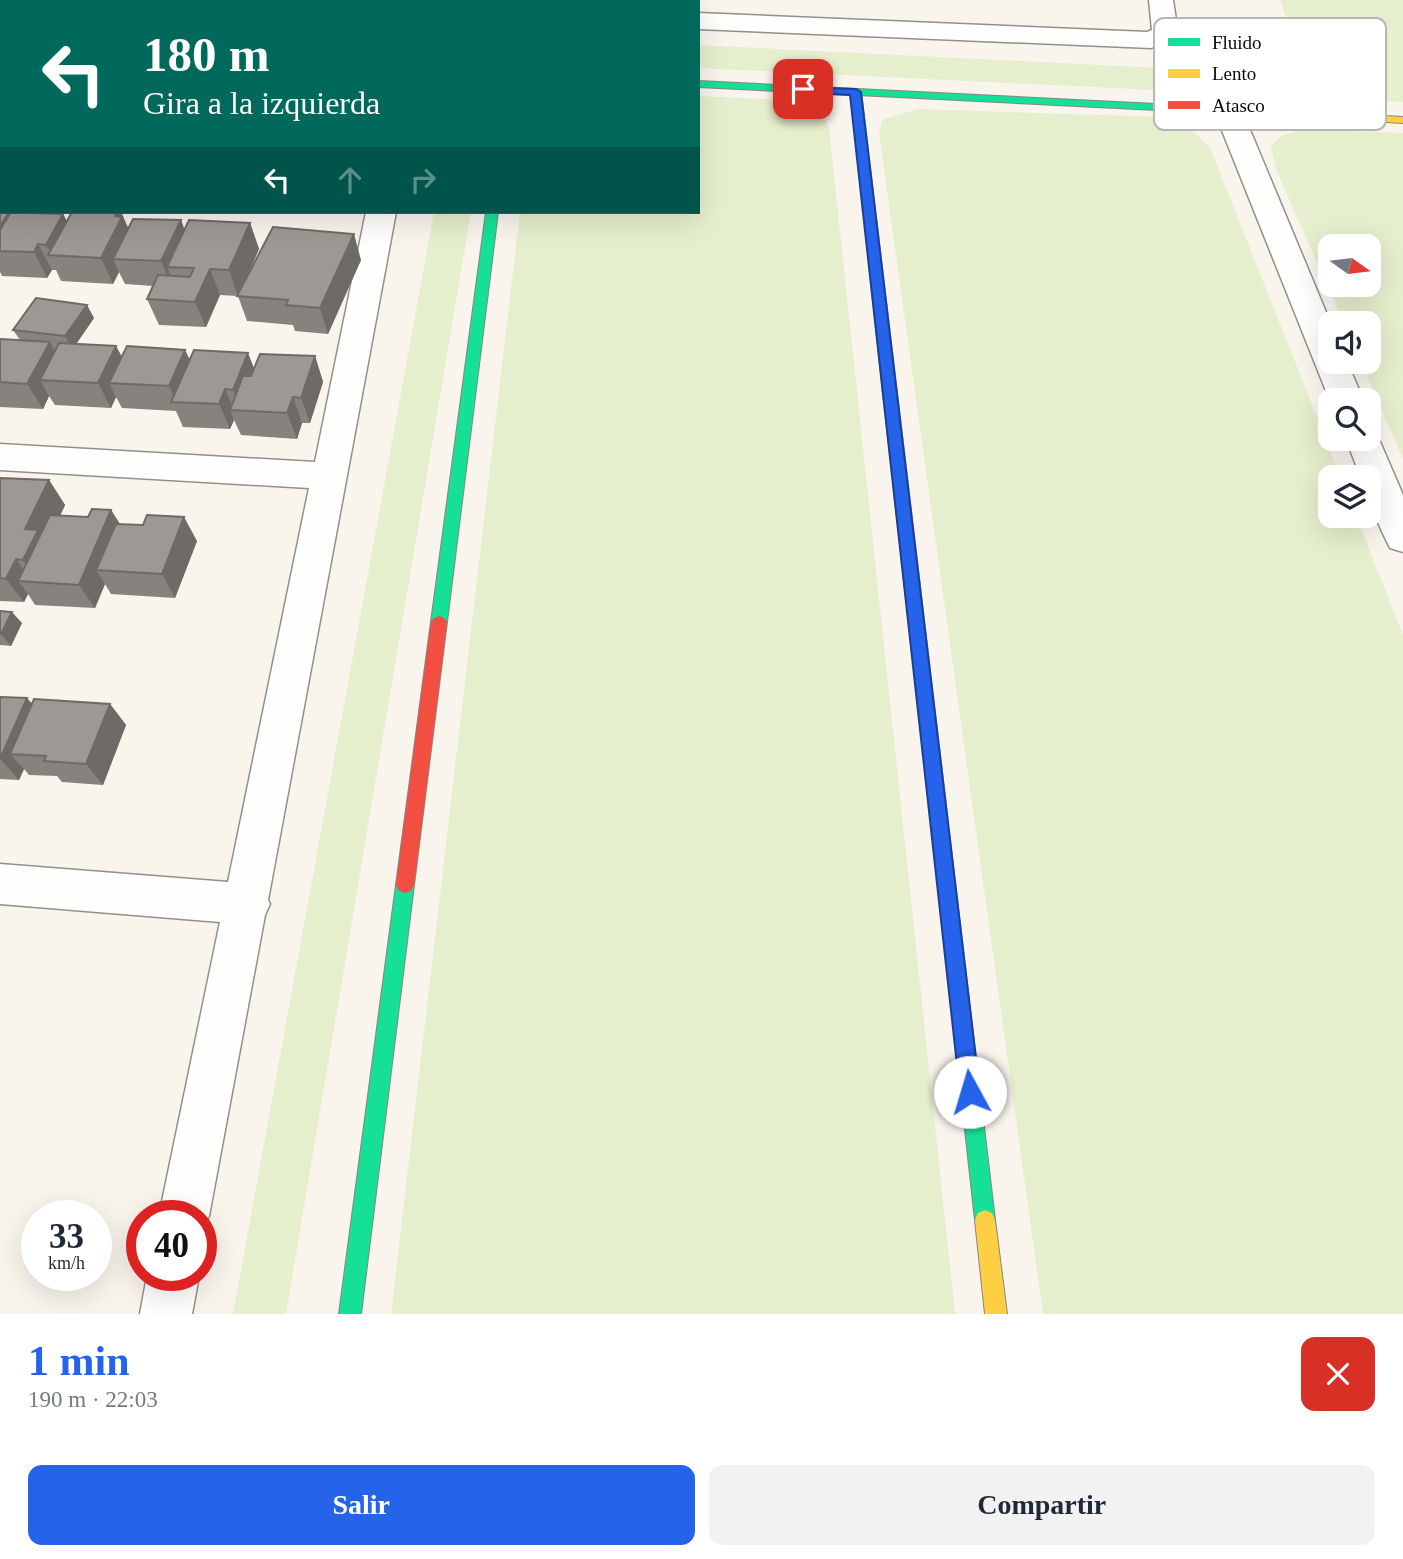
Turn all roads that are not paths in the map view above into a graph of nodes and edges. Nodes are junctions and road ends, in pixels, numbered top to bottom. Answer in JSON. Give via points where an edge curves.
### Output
{"nodes":[{"id":1,"x":1161,"y":0,"type":"edge"},
{"id":2,"x":1165,"y":18,"type":"edge"},
{"id":3,"x":700,"y":21,"type":"edge"},
{"id":4,"x":1154,"y":38,"type":"edge"},
{"id":5,"x":700,"y":84,"type":"edge"},
{"id":6,"x":856,"y":92,"type":"junction"},
{"id":7,"x":1154,"y":109,"type":"edge"},
{"id":8,"x":1236,"y":130,"type":"edge"},
{"id":9,"x":381,"y":214,"type":"edge"},
{"id":10,"x":492,"y":214,"type":"edge"},
{"id":11,"x":1318,"y":329,"type":"edge"},
{"id":12,"x":1368,"y":451,"type":"edge"},
{"id":13,"x":0,"y":457,"type":"edge"},
{"id":14,"x":331,"y":475,"type":"junction"},
{"id":15,"x":1403,"y":538,"type":"edge"},
{"id":16,"x":0,"y":884,"type":"edge"},
{"id":17,"x":248,"y":904,"type":"junction"},
{"id":18,"x":187,"y":1200,"type":"edge"},
{"id":19,"x":170,"y":1291,"type":"edge"},
{"id":20,"x":166,"y":1314,"type":"edge"},
{"id":21,"x":350,"y":1314,"type":"edge"},
{"id":22,"x":996,"y":1314,"type":"edge"}],
"edges":[{"from":1,"to":2,"type":"street"},
{"from":3,"to":4,"type":"street"},
{"from":5,"to":6,"type":"street"},
{"from":6,"to":7,"type":"street"},
{"from":6,"to":22,"type":"street"},
{"from":8,"to":11,"type":"street"},
{"from":9,"to":14,"type":"street"},
{"from":10,"to":21,"type":"street"},
{"from":12,"to":15,"type":"street"},
{"from":13,"to":14,"type":"street"},
{"from":14,"to":17,"type":"street"},
{"from":16,"to":17,"type":"street"},
{"from":17,"to":18,"type":"street"},
{"from":19,"to":20,"type":"street"}]}
